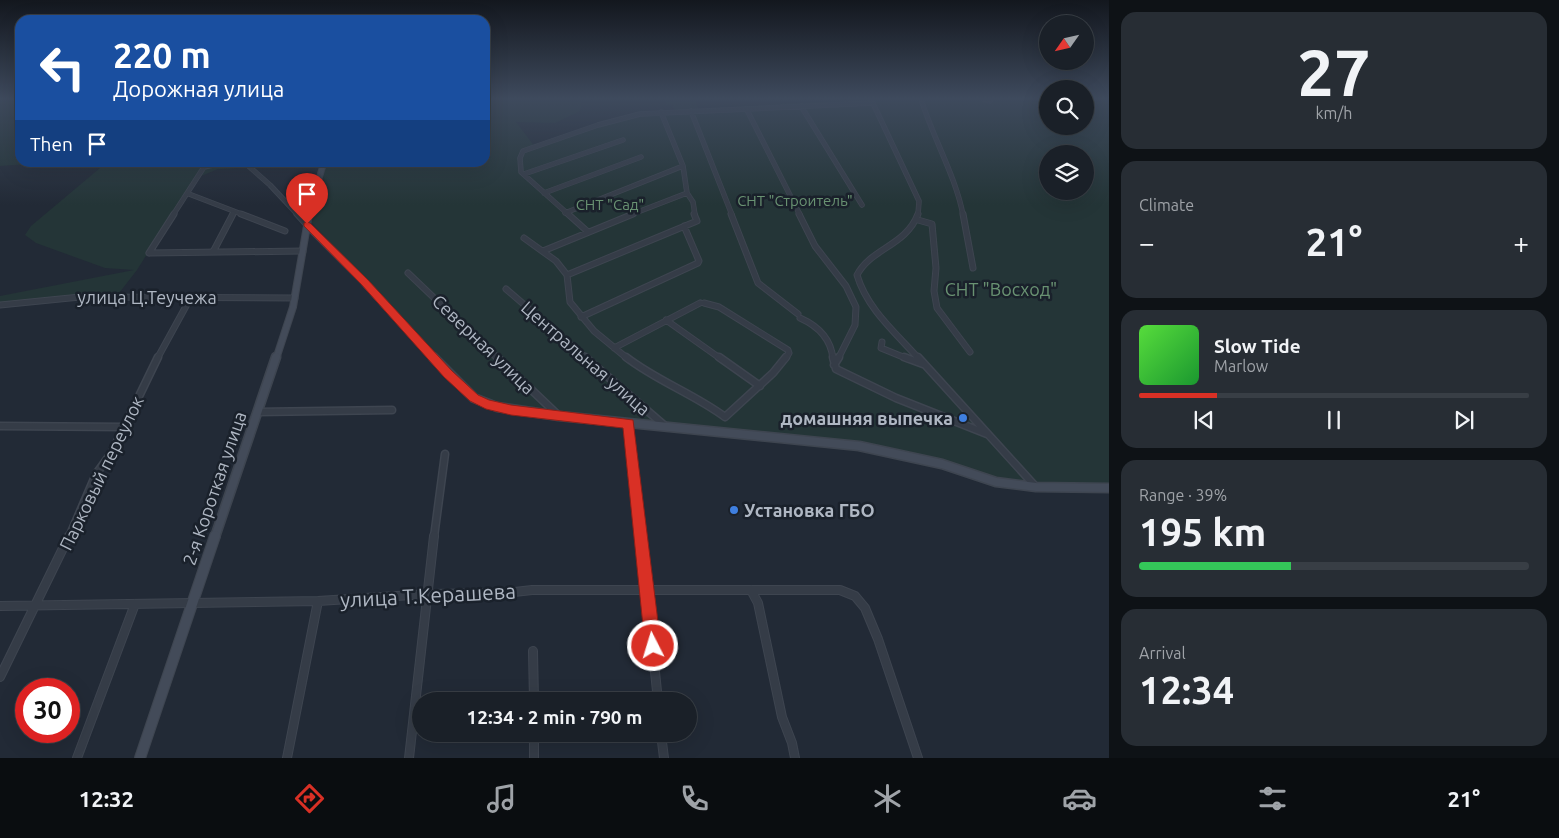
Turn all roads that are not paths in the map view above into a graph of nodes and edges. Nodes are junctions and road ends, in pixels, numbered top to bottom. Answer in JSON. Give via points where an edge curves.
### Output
{"nodes":[{"id":1,"x":571,"y":134,"type":"edge"},
{"id":2,"x":670,"y":134,"type":"edge"},
{"id":3,"x":699,"y":134,"type":"edge"},
{"id":4,"x":758,"y":134,"type":"edge"},
{"id":5,"x":818,"y":134,"type":"edge"},
{"id":6,"x":888,"y":134,"type":"edge"},
{"id":7,"x":933,"y":134,"type":"edge"},
{"id":8,"x":623,"y":140,"type":"dead end"},
{"id":9,"x":641,"y":156,"type":"dead end"},
{"id":10,"x":683,"y":166,"type":"junction"},
{"id":11,"x":204,"y":167,"type":"edge"},
{"id":12,"x":250,"y":167,"type":"edge"},
{"id":13,"x":322,"y":167,"type":"edge"},
{"id":14,"x":524,"y":174,"type":"junction"},
{"id":15,"x":544,"y":193,"type":"junction"},
{"id":16,"x":687,"y":193,"type":"junction"},
{"id":17,"x":189,"y":194,"type":"junction"},
{"id":18,"x":862,"y":205,"type":"dead end"},
{"id":19,"x":234,"y":212,"type":"junction"},
{"id":20,"x":565,"y":213,"type":"junction"},
{"id":21,"x":918,"y":220,"type":"junction"},
{"id":22,"x":307,"y":224,"type":"junction"},
{"id":23,"x":684,"y":226,"type":"junction"},
{"id":24,"x":285,"y":231,"type":"dead end"},
{"id":25,"x":588,"y":232,"type":"junction"},
{"id":26,"x":320,"y":238,"type":"junction"},
{"id":27,"x":524,"y":238,"type":"dead end"},
{"id":28,"x":304,"y":241,"type":"junction"},
{"id":29,"x":302,"y":251,"type":"junction"},
{"id":30,"x":543,"y":251,"type":"junction"},
{"id":31,"x":213,"y":252,"type":"junction"},
{"id":32,"x":973,"y":268,"type":"dead end"},
{"id":33,"x":408,"y":273,"type":"dead end"},
{"id":34,"x":567,"y":276,"type":"junction"},
{"id":35,"x":506,"y":289,"type":"dead end"},
{"id":36,"x":191,"y":297,"type":"junction"},
{"id":37,"x":295,"y":298,"type":"junction"},
{"id":38,"x":0,"y":304,"type":"edge"},
{"id":39,"x":581,"y":317,"type":"junction"},
{"id":40,"x":666,"y":320,"type":"junction"},
{"id":41,"x":882,"y":342,"type":"dead end"},
{"id":42,"x":614,"y":348,"type":"junction"},
{"id":43,"x":970,"y":352,"type":"dead end"},
{"id":44,"x":834,"y":365,"type":"junction"},
{"id":45,"x":925,"y":365,"type":"junction"},
{"id":46,"x":760,"y":386,"type":"junction"},
{"id":47,"x":392,"y":410,"type":"dead end"},
{"id":48,"x":257,"y":412,"type":"junction"},
{"id":49,"x":559,"y":416,"type":"junction"},
{"id":50,"x":629,"y":423,"type":"junction"},
{"id":51,"x":0,"y":426,"type":"edge"},
{"id":52,"x":125,"y":427,"type":"junction"},
{"id":53,"x":666,"y":427,"type":"junction"},
{"id":54,"x":989,"y":435,"type":"junction"},
{"id":55,"x":444,"y":454,"type":"dead end"},
{"id":56,"x":1036,"y":487,"type":"junction"},
{"id":57,"x":1109,"y":488,"type":"edge"},
{"id":58,"x":648,"y":590,"type":"junction"},
{"id":59,"x":751,"y":590,"type":"junction"},
{"id":60,"x":428,"y":594,"type":"junction"},
{"id":61,"x":318,"y":601,"type":"junction"},
{"id":62,"x":135,"y":604,"type":"junction"},
{"id":63,"x":192,"y":604,"type":"junction"},
{"id":64,"x":36,"y":605,"type":"junction"},
{"id":65,"x":0,"y":606,"type":"edge"},
{"id":66,"x":533,"y":651,"type":"dead end"},
{"id":67,"x":0,"y":677,"type":"edge"},
{"id":68,"x":534,"y":692,"type":"edge"},
{"id":69,"x":657,"y":692,"type":"edge"},
{"id":70,"x":534,"y":742,"type":"edge"},
{"id":71,"x":662,"y":742,"type":"edge"},
{"id":72,"x":77,"y":758,"type":"edge"},
{"id":73,"x":140,"y":758,"type":"edge"},
{"id":74,"x":287,"y":758,"type":"edge"},
{"id":75,"x":409,"y":758,"type":"edge"},
{"id":76,"x":534,"y":758,"type":"edge"},
{"id":77,"x":664,"y":758,"type":"edge"},
{"id":78,"x":795,"y":758,"type":"edge"},
{"id":79,"x":918,"y":758,"type":"edge"}],
"edges":[{"from":1,"to":14,"type":"street","via":[[523,151],[519,166]]},
{"from":2,"to":10,"type":"street"},
{"from":3,"to":44,"type":"street","via":[[758,283],[819,328],[830,345]]},
{"from":4,"to":44,"type":"street","via":[[815,246],[853,298],[857,311],[843,352]]},
{"from":5,"to":18,"type":"street"},
{"from":6,"to":21,"type":"street","via":[[920,201]]},
{"from":7,"to":32,"type":"street","via":[[960,198]]},
{"from":8,"to":14,"type":"street"},
{"from":9,"to":15,"type":"street"},
{"from":10,"to":16,"type":"street"},
{"from":10,"to":20,"type":"street"},
{"from":11,"to":17,"type":"street"},
{"from":12,"to":22,"type":"street"},
{"from":13,"to":22,"type":"street","name":"2-я Короткая улица"},
{"from":14,"to":15,"type":"street"},
{"from":15,"to":20,"type":"street"},
{"from":16,"to":23,"type":"street","via":[[693,202],[697,221]]},
{"from":16,"to":25,"type":"street"},
{"from":17,"to":19,"type":"street"},
{"from":17,"to":31,"type":"street","via":[[149,253]]},
{"from":19,"to":24,"type":"street"},
{"from":19,"to":31,"type":"street"},
{"from":20,"to":25,"type":"street"},
{"from":21,"to":43,"type":"street","via":[[932,224],[937,308]]},
{"from":21,"to":45,"type":"street","via":[[902,238],[867,261],[857,276],[866,298]]},
{"from":22,"to":26,"type":"street"},
{"from":22,"to":28,"type":"street","name":"2-я Короткая улица"},
{"from":23,"to":34,"type":"street"},
{"from":23,"to":39,"type":"street","via":[[698,263]]},
{"from":25,"to":30,"type":"street"},
{"from":26,"to":28,"type":"street"},
{"from":26,"to":49,"type":"street","via":[[474,398],[497,407]]},
{"from":27,"to":30,"type":"street"},
{"from":28,"to":29,"type":"street","name":"2-я Короткая улица"},
{"from":29,"to":31,"type":"street"},
{"from":29,"to":37,"type":"street","name":"2-я Короткая улица"},
{"from":30,"to":34,"type":"street"},
{"from":33,"to":49,"type":"street","name":"Северная улица"},
{"from":34,"to":39,"type":"street","via":[[570,302]]},
{"from":35,"to":53,"type":"street","name":"Центральная улица"},
{"from":36,"to":37,"type":"street","name":"улица Ц.Теучежа"},
{"from":36,"to":38,"type":"street","name":"улица Ц.Теучежа","via":[[80,297]]},
{"from":36,"to":52,"type":"street","name":"Парковый переулок"},
{"from":37,"to":48,"type":"street","name":"2-я Короткая улица"},
{"from":39,"to":42,"type":"street"},
{"from":40,"to":42,"type":"street"},
{"from":40,"to":46,"type":"street"},
{"from":40,"to":46,"type":"street","via":[[702,303],[719,308],[788,350],[789,353]]},
{"from":41,"to":45,"type":"street","via":[[881,348],[886,351]]},
{"from":42,"to":46,"type":"street","via":[[644,371],[707,404],[726,418]]},
{"from":44,"to":54,"type":"street","via":[[836,369],[896,398]]},
{"from":45,"to":54,"type":"street"},
{"from":47,"to":48,"type":"street"},
{"from":48,"to":63,"type":"street","name":"2-я Короткая улица"},
{"from":49,"to":50,"type":"street"},
{"from":50,"to":53,"type":"street"},
{"from":50,"to":58,"type":"street"},
{"from":51,"to":52,"type":"street"},
{"from":52,"to":64,"type":"street","name":"Парковый переулок","via":[[96,474]]},
{"from":53,"to":56,"type":"street","via":[[859,446],[942,464],[996,482]]},
{"from":54,"to":56,"type":"street"},
{"from":55,"to":60,"type":"street"},
{"from":56,"to":57,"type":"street"},
{"from":58,"to":59,"type":"street","name":"улица Т.Керашева"},
{"from":58,"to":60,"type":"street","name":"улица Т.Керашева"},
{"from":58,"to":69,"type":"street"},
{"from":59,"to":78,"type":"street","via":[[758,603],[782,717]]},
{"from":59,"to":79,"type":"street","name":"улица Т.Керашева","via":[[840,590],[855,596],[865,608],[878,640]]},
{"from":60,"to":61,"type":"street","name":"улица Т.Керашева"},
{"from":60,"to":75,"type":"street"},
{"from":61,"to":63,"type":"street","name":"улица Т.Керашева"},
{"from":61,"to":74,"type":"street"},
{"from":62,"to":63,"type":"street","name":"улица Т.Керашева"},
{"from":62,"to":64,"type":"street","name":"улица Т.Керашева"},
{"from":62,"to":72,"type":"street"},
{"from":63,"to":73,"type":"street","name":"2-я Короткая улица"},
{"from":64,"to":65,"type":"street","name":"улица Т.Керашева"},
{"from":64,"to":67,"type":"street","name":"Парковый переулок"},
{"from":66,"to":68,"type":"street"},
{"from":70,"to":76,"type":"street"},
{"from":71,"to":77,"type":"street"}]}
